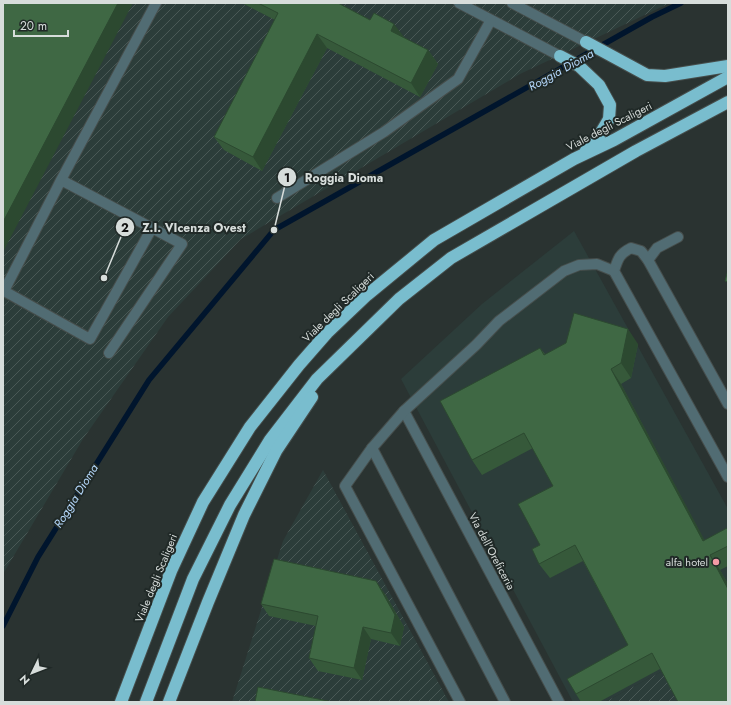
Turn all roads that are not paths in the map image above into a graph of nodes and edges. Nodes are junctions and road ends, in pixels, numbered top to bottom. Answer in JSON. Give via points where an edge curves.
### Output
{"nodes":[{"id":1,"x":156,"y":3,"type":"edge"},
{"id":2,"x":459,"y":3,"type":"edge"},
{"id":3,"x":512,"y":3,"type":"edge"},
{"id":4,"x":491,"y":20,"type":"junction"},
{"id":5,"x":586,"y":42,"type":"joint"},
{"id":6,"x":560,"y":56,"type":"joint"},
{"id":7,"x":728,"y":66,"type":"edge"},
{"id":8,"x":728,"y":77,"type":"edge"},
{"id":9,"x":728,"y":102,"type":"edge"},
{"id":10,"x":574,"y":159,"type":"junction"},
{"id":11,"x":61,"y":180,"type":"junction"},
{"id":12,"x":277,"y":198,"type":"dead end"},
{"id":13,"x":152,"y":228,"type":"junction"},
{"id":14,"x":678,"y":237,"type":"dead end"},
{"id":15,"x":648,"y":260,"type":"junction"},
{"id":16,"x":614,"y":271,"type":"junction"},
{"id":17,"x":349,"y":346,"type":"junction"},
{"id":18,"x":109,"y":353,"type":"dead end"},
{"id":19,"x":728,"y":404,"type":"edge"},
{"id":20,"x":404,"y":411,"type":"junction"},
{"id":21,"x":372,"y":448,"type":"junction"},
{"id":22,"x":728,"y":477,"type":"edge"},
{"id":23,"x":122,"y":702,"type":"edge"},
{"id":24,"x":146,"y":702,"type":"edge"},
{"id":25,"x":169,"y":702,"type":"edge"},
{"id":26,"x":460,"y":702,"type":"edge"},
{"id":27,"x":505,"y":702,"type":"edge"},
{"id":28,"x":559,"y":702,"type":"edge"}],
"edges":[{"from":1,"to":11,"type":"street"},
{"from":2,"to":4,"type":"street"},
{"from":3,"to":5,"type":"street"},
{"from":4,"to":6,"type":"street"},
{"from":4,"to":12,"type":"street","via":[[458,79],[384,132]]},
{"from":5,"to":7,"type":"highway","via":[[647,75],[665,76]]},
{"from":6,"to":10,"type":"highway","via":[[579,66],[599,84],[610,105],[609,119],[596,141]]},
{"from":8,"to":10,"type":"highway","name":"Viale degli Scaligeri","via":[[614,140]]},
{"from":9,"to":17,"type":"highway","via":[[636,151],[451,258],[399,299]]},
{"from":10,"to":23,"type":"highway","name":"Viale degli Scaligeri","via":[[434,240],[367,295],[327,333],[299,365],[250,426],[203,502],[171,571]]},
{"from":11,"to":13,"type":"street"},
{"from":11,"to":13,"type":"street","via":[[4,290],[90,339]]},
{"from":13,"to":18,"type":"street","via":[[182,244]]},
{"from":14,"to":15,"type":"street","via":[[657,248]]},
{"from":15,"to":16,"type":"street","via":[[641,251],[631,248],[619,257]]},
{"from":15,"to":19,"type":"street"},
{"from":16,"to":20,"type":"street","via":[[597,264],[579,265],[564,270],[499,321]]},
{"from":16,"to":22,"type":"street"},
{"from":17,"to":24,"type":"highway","via":[[317,379],[270,440],[230,505],[194,579]]},
{"from":17,"to":25,"type":"highway","via":[[312,396],[272,458],[244,515]]},
{"from":20,"to":21,"type":"street"},
{"from":20,"to":28,"type":"street","name":"Via dell'Oreficeria"},
{"from":21,"to":26,"type":"street","via":[[346,486]]},
{"from":21,"to":27,"type":"street"}]}
